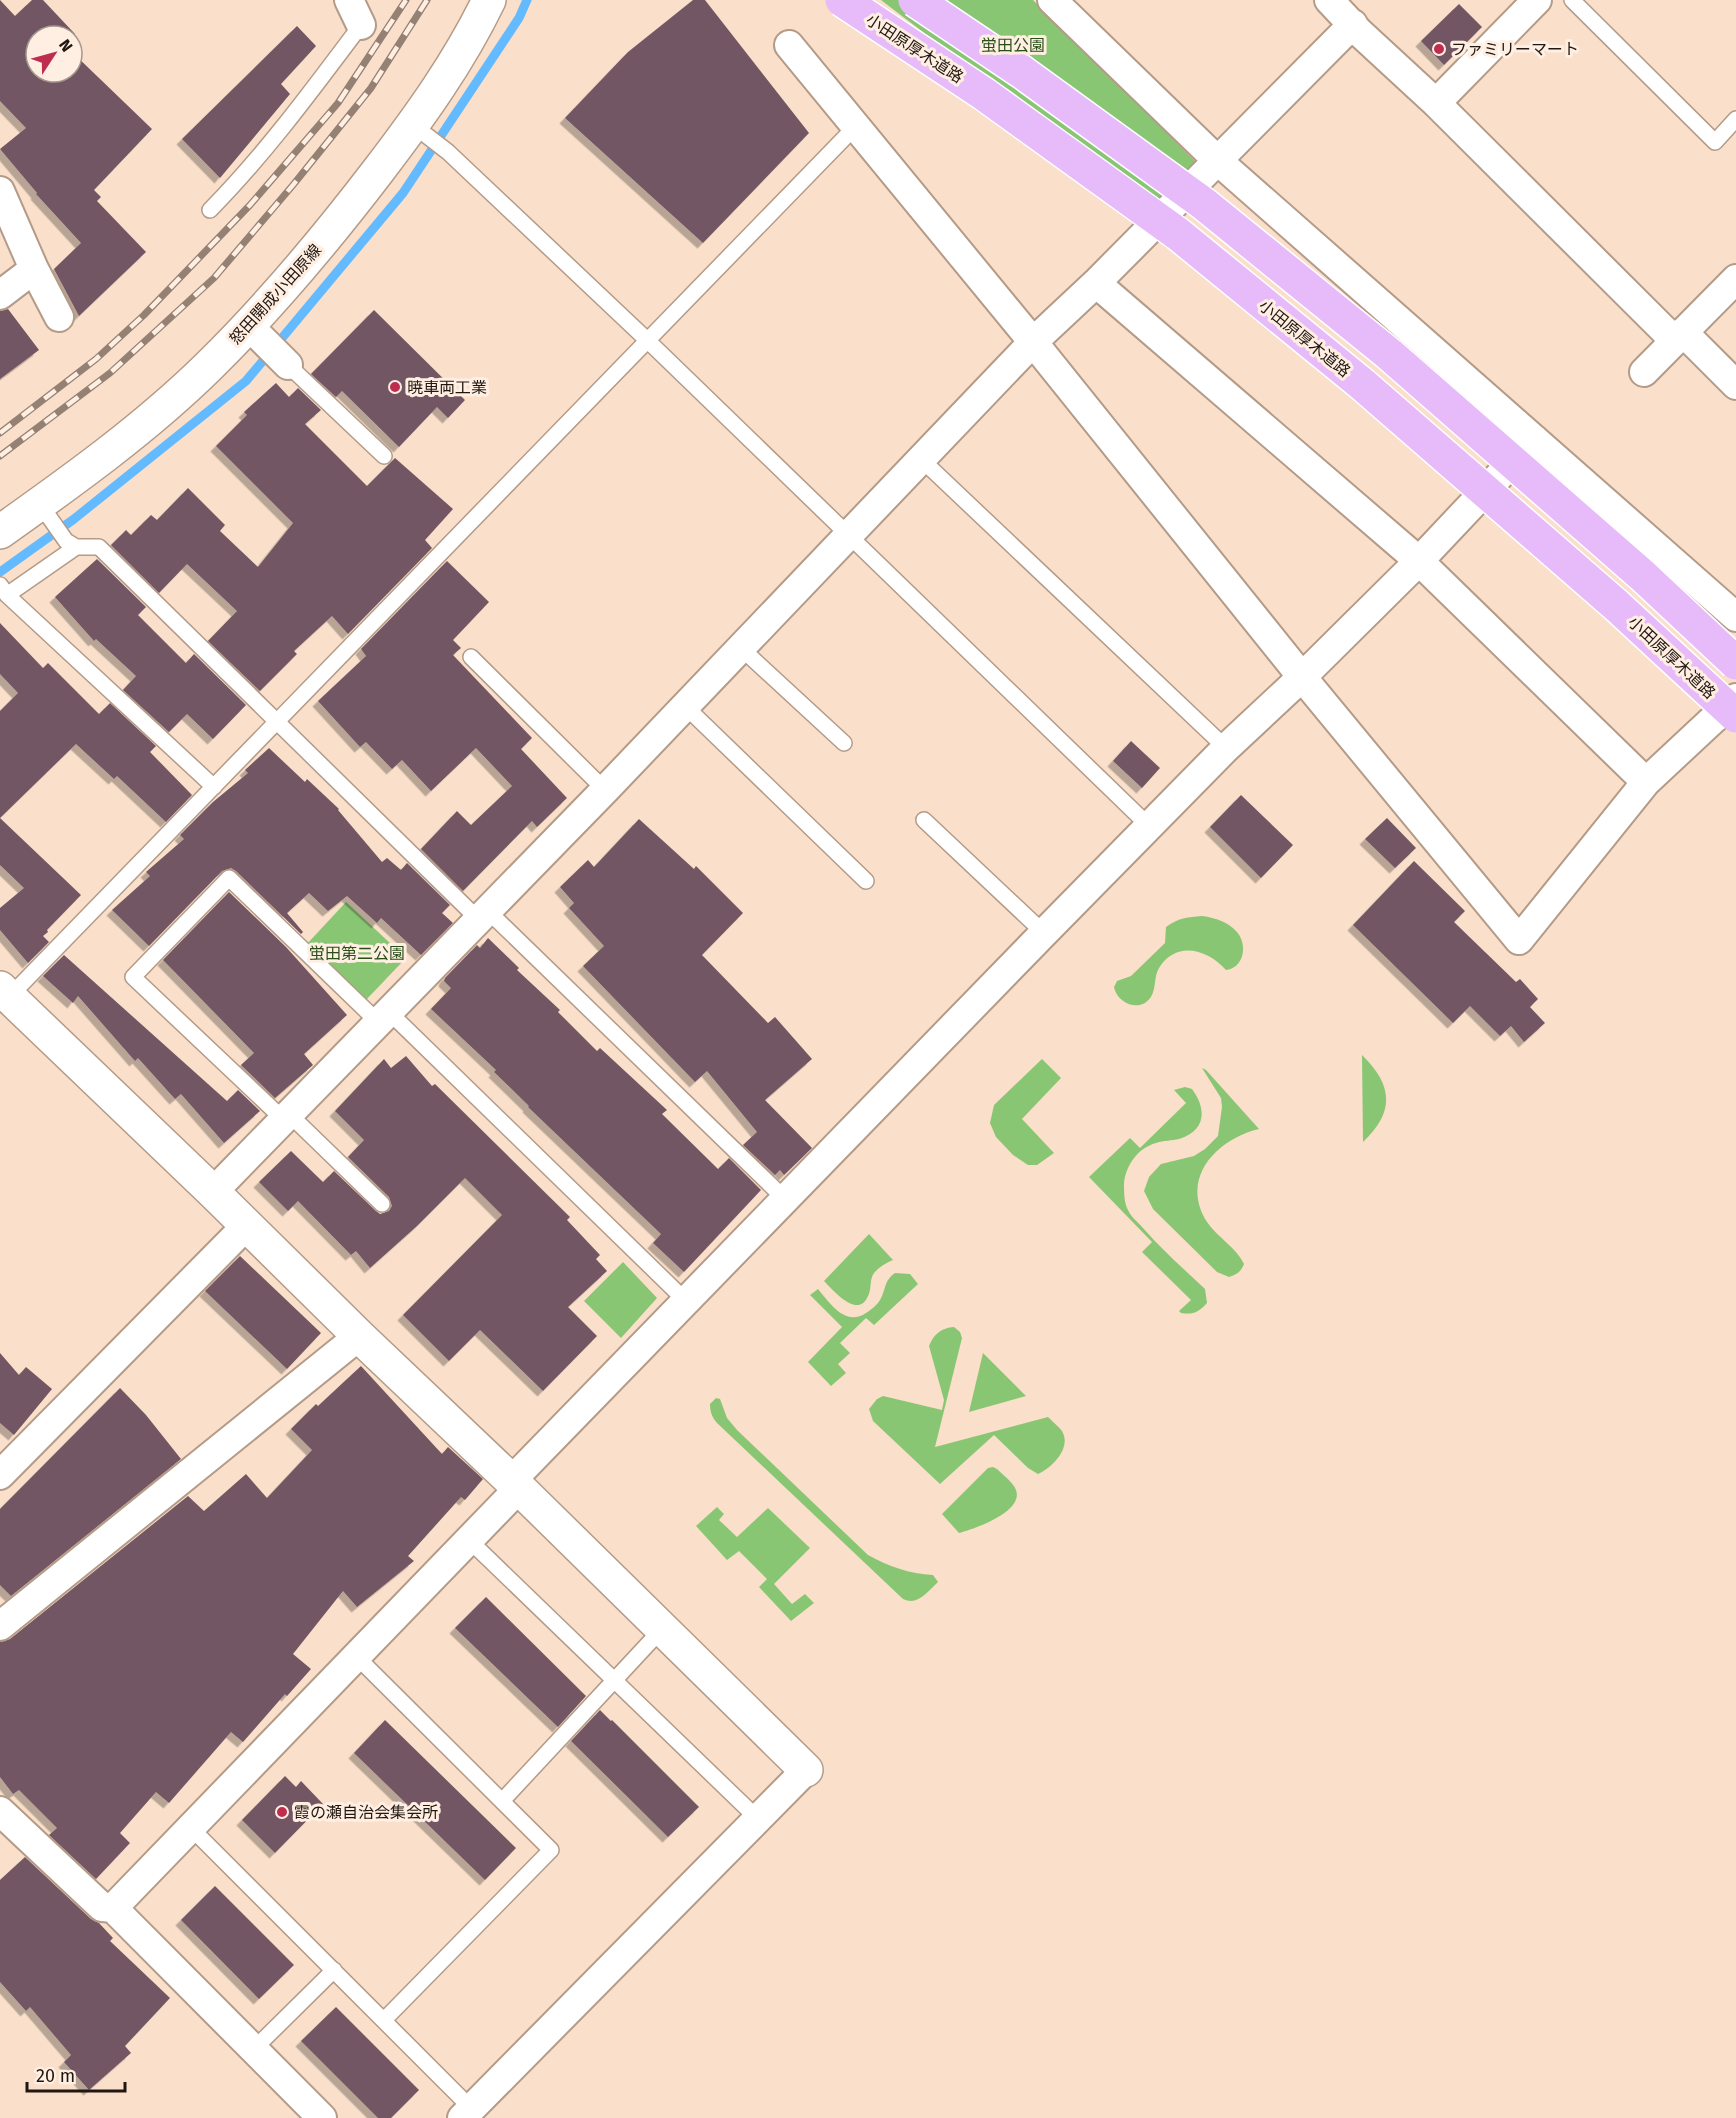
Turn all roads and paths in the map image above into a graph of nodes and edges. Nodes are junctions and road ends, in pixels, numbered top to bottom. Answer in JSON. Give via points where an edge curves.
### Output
{"nodes":[{"id":1,"x":489,"y":0,"type":"edge"},
{"id":2,"x":842,"y":0,"type":"edge"},
{"id":3,"x":915,"y":0,"type":"edge"},
{"id":4,"x":1052,"y":0,"type":"edge"},
{"id":5,"x":1329,"y":0,"type":"edge"},
{"id":6,"x":1537,"y":0,"type":"edge"},
{"id":7,"x":1572,"y":0,"type":"edge"},
{"id":8,"x":355,"y":13,"type":"edge"},
{"id":9,"x":1353,"y":24,"type":"junction"},
{"id":10,"x":789,"y":45,"type":"dead end"},
{"id":11,"x":1436,"y":103,"type":"junction"},
{"id":12,"x":1736,"y":120,"type":"edge"},
{"id":13,"x":856,"y":126,"type":"junction"},
{"id":14,"x":419,"y":130,"type":"junction"},
{"id":15,"x":1218,"y":161,"type":"junction"},
{"id":16,"x":0,"y":191,"type":"edge"},
{"id":17,"x":210,"y":210,"type":"dead end"},
{"id":18,"x":34,"y":269,"type":"junction"},
{"id":19,"x":1736,"y":279,"type":"edge"},
{"id":20,"x":1096,"y":283,"type":"junction"},
{"id":21,"x":0,"y":295,"type":"edge"},
{"id":22,"x":59,"y":317,"type":"dead end"},
{"id":23,"x":255,"y":332,"type":"junction"},
{"id":24,"x":1679,"y":337,"type":"junction"},
{"id":25,"x":647,"y":340,"type":"junction"},
{"id":26,"x":1033,"y":342,"type":"junction"},
{"id":27,"x":288,"y":365,"type":"joint"},
{"id":28,"x":1644,"y":372,"type":"dead end"},
{"id":29,"x":1736,"y":385,"type":"edge"},
{"id":30,"x":1534,"y":439,"type":"junction"},
{"id":31,"x":384,"y":456,"type":"dead end"},
{"id":32,"x":921,"y":459,"type":"junction"},
{"id":33,"x":44,"y":511,"type":"junction"},
{"id":34,"x":0,"y":532,"type":"edge"},
{"id":35,"x":848,"y":535,"type":"junction"},
{"id":36,"x":71,"y":544,"type":"junction"},
{"id":37,"x":1419,"y":561,"type":"junction"},
{"id":38,"x":4,"y":590,"type":"edge"},
{"id":39,"x":1736,"y":617,"type":"edge"},
{"id":40,"x":741,"y":648,"type":"junction"},
{"id":41,"x":471,"y":657,"type":"dead end"},
{"id":42,"x":1736,"y":663,"type":"edge"},
{"id":43,"x":1302,"y":677,"type":"junction"},
{"id":44,"x":1736,"y":698,"type":"edge"},
{"id":45,"x":686,"y":706,"type":"junction"},
{"id":46,"x":1736,"y":716,"type":"edge"},
{"id":47,"x":278,"y":723,"type":"junction"},
{"id":48,"x":844,"y":743,"type":"dead end"},
{"id":49,"x":1226,"y":748,"type":"junction"},
{"id":50,"x":1646,"y":782,"type":"junction"},
{"id":51,"x":214,"y":787,"type":"junction"},
{"id":52,"x":605,"y":790,"type":"junction"},
{"id":53,"x":924,"y":820,"type":"dead end"},
{"id":54,"x":1149,"y":826,"type":"junction"},
{"id":55,"x":866,"y":881,"type":"dead end"},
{"id":56,"x":484,"y":916,"type":"junction"},
{"id":57,"x":1044,"y":933,"type":"junction"},
{"id":58,"x":5,"y":993,"type":"edge"},
{"id":59,"x":384,"y":1018,"type":"junction"},
{"id":60,"x":286,"y":1116,"type":"junction"},
{"id":61,"x":213,"y":1192,"type":"junction"},
{"id":62,"x":785,"y":1199,"type":"junction"},
{"id":63,"x":382,"y":1204,"type":"dead end"},
{"id":64,"x":246,"y":1226,"type":"junction"},
{"id":65,"x":687,"y":1302,"type":"junction"},
{"id":66,"x":359,"y":1336,"type":"junction"},
{"id":67,"x":0,"y":1475,"type":"edge"},
{"id":68,"x":515,"y":1484,"type":"junction"},
{"id":69,"x":469,"y":1540,"type":"junction"},
{"id":70,"x":0,"y":1626,"type":"edge"},
{"id":71,"x":662,"y":1629,"type":"junction"},
{"id":72,"x":356,"y":1656,"type":"junction"},
{"id":73,"x":615,"y":1680,"type":"junction"},
{"id":74,"x":806,"y":1770,"type":"joint"},
{"id":75,"x":502,"y":1801,"type":"junction"},
{"id":76,"x":0,"y":1811,"type":"edge"},
{"id":77,"x":758,"y":1819,"type":"junction"},
{"id":78,"x":191,"y":1828,"type":"junction"},
{"id":79,"x":113,"y":1908,"type":"junction"},
{"id":80,"x":334,"y":1970,"type":"junction"},
{"id":81,"x":384,"y":2020,"type":"junction"},
{"id":82,"x":254,"y":2049,"type":"junction"},
{"id":83,"x":467,"y":2113,"type":"edge"},
{"id":84,"x":322,"y":2118,"type":"edge"}],
"edges":[{"from":1,"to":14,"type":"street","name":"怒田開成小田原線"},
{"from":2,"to":46,"type":"highway","name":"小田原厚木道路","bridge":true,"via":[[984,94],[1178,234],[1362,384],[1616,605]]},
{"from":3,"to":42,"type":"highway","bridge":true,"via":[[1204,204],[1389,354],[1643,576]]},
{"from":4,"to":15,"type":"street"},
{"from":5,"to":9,"type":"street"},
{"from":6,"to":11,"type":"street"},
{"from":7,"to":12,"type":"lane","via":[[1715,142]]},
{"from":8,"to":17,"type":"lane","via":[[293,115]]},
{"from":9,"to":11,"type":"street"},
{"from":9,"to":15,"type":"street"},
{"from":10,"to":13,"type":"street"},
{"from":11,"to":24,"type":"street"},
{"from":13,"to":25,"type":"lane"},
{"from":13,"to":26,"type":"street"},
{"from":14,"to":23,"type":"street","name":"怒田開成小田原線","via":[[290,281]]},
{"from":14,"to":25,"type":"lane","via":[[448,152]]},
{"from":15,"to":20,"type":"street"},
{"from":15,"to":30,"type":"street"},
{"from":16,"to":18,"type":"street"},
{"from":18,"to":21,"type":"street"},
{"from":18,"to":22,"type":"street"},
{"from":19,"to":24,"type":"street"},
{"from":20,"to":26,"type":"street"},
{"from":20,"to":37,"type":"street"},
{"from":23,"to":27,"type":"street"},
{"from":23,"to":33,"type":"street","name":"怒田開成小田原線","via":[[209,366]]},
{"from":24,"to":28,"type":"street"},
{"from":24,"to":29,"type":"street"},
{"from":25,"to":35,"type":"lane"},
{"from":25,"to":47,"type":"lane"},
{"from":26,"to":32,"type":"street"},
{"from":26,"to":43,"type":"street"},
{"from":27,"to":31,"type":"lane"},
{"from":30,"to":37,"type":"street"},
{"from":30,"to":39,"type":"street"},
{"from":32,"to":35,"type":"street"},
{"from":32,"to":49,"type":"lane"},
{"from":33,"to":34,"type":"street","name":"怒田開成小田原線"},
{"from":33,"to":36,"type":"lane"},
{"from":35,"to":40,"type":"street"},
{"from":35,"to":54,"type":"lane"},
{"from":36,"to":38,"type":"lane"},
{"from":36,"to":47,"type":"lane","via":[[99,547]]},
{"from":37,"to":43,"type":"street"},
{"from":37,"to":50,"type":"street"},
{"from":38,"to":51,"type":"lane"},
{"from":40,"to":45,"type":"street"},
{"from":40,"to":48,"type":"lane"},
{"from":41,"to":52,"type":"lane"},
{"from":43,"to":49,"type":"street"},
{"from":43,"to":50,"type":"street","via":[[1519,940]]},
{"from":44,"to":50,"type":"street"},
{"from":45,"to":52,"type":"street"},
{"from":45,"to":55,"type":"lane"},
{"from":47,"to":51,"type":"lane"},
{"from":47,"to":56,"type":"lane"},
{"from":49,"to":54,"type":"street"},
{"from":51,"to":58,"type":"lane"},
{"from":52,"to":56,"type":"street"},
{"from":53,"to":57,"type":"lane"},
{"from":54,"to":57,"type":"street"},
{"from":56,"to":59,"type":"street"},
{"from":56,"to":62,"type":"lane"},
{"from":57,"to":62,"type":"street"},
{"from":58,"to":61,"type":"street"},
{"from":59,"to":60,"type":"street"},
{"from":59,"to":60,"type":"lane","via":[[229,878],[133,977]]},
{"from":59,"to":65,"type":"lane"},
{"from":60,"to":61,"type":"street"},
{"from":60,"to":63,"type":"lane"},
{"from":61,"to":64,"type":"street"},
{"from":62,"to":65,"type":"street"},
{"from":64,"to":66,"type":"street"},
{"from":64,"to":67,"type":"street"},
{"from":65,"to":68,"type":"street"},
{"from":66,"to":68,"type":"street"},
{"from":66,"to":70,"type":"street"},
{"from":68,"to":69,"type":"street"},
{"from":68,"to":71,"type":"street"},
{"from":69,"to":72,"type":"street"},
{"from":69,"to":73,"type":"lane"},
{"from":71,"to":73,"type":"lane"},
{"from":71,"to":74,"type":"street"},
{"from":72,"to":75,"type":"lane"},
{"from":72,"to":78,"type":"street"},
{"from":73,"to":75,"type":"lane"},
{"from":73,"to":77,"type":"lane"},
{"from":74,"to":77,"type":"street"},
{"from":75,"to":81,"type":"lane","via":[[551,1850]]},
{"from":76,"to":79,"type":"street","via":[[102,1907]]},
{"from":77,"to":83,"type":"street"},
{"from":78,"to":79,"type":"street"},
{"from":78,"to":80,"type":"lane"},
{"from":79,"to":82,"type":"street"},
{"from":80,"to":81,"type":"lane"},
{"from":80,"to":82,"type":"lane"},
{"from":81,"to":83,"type":"lane"},
{"from":82,"to":84,"type":"street"}]}
